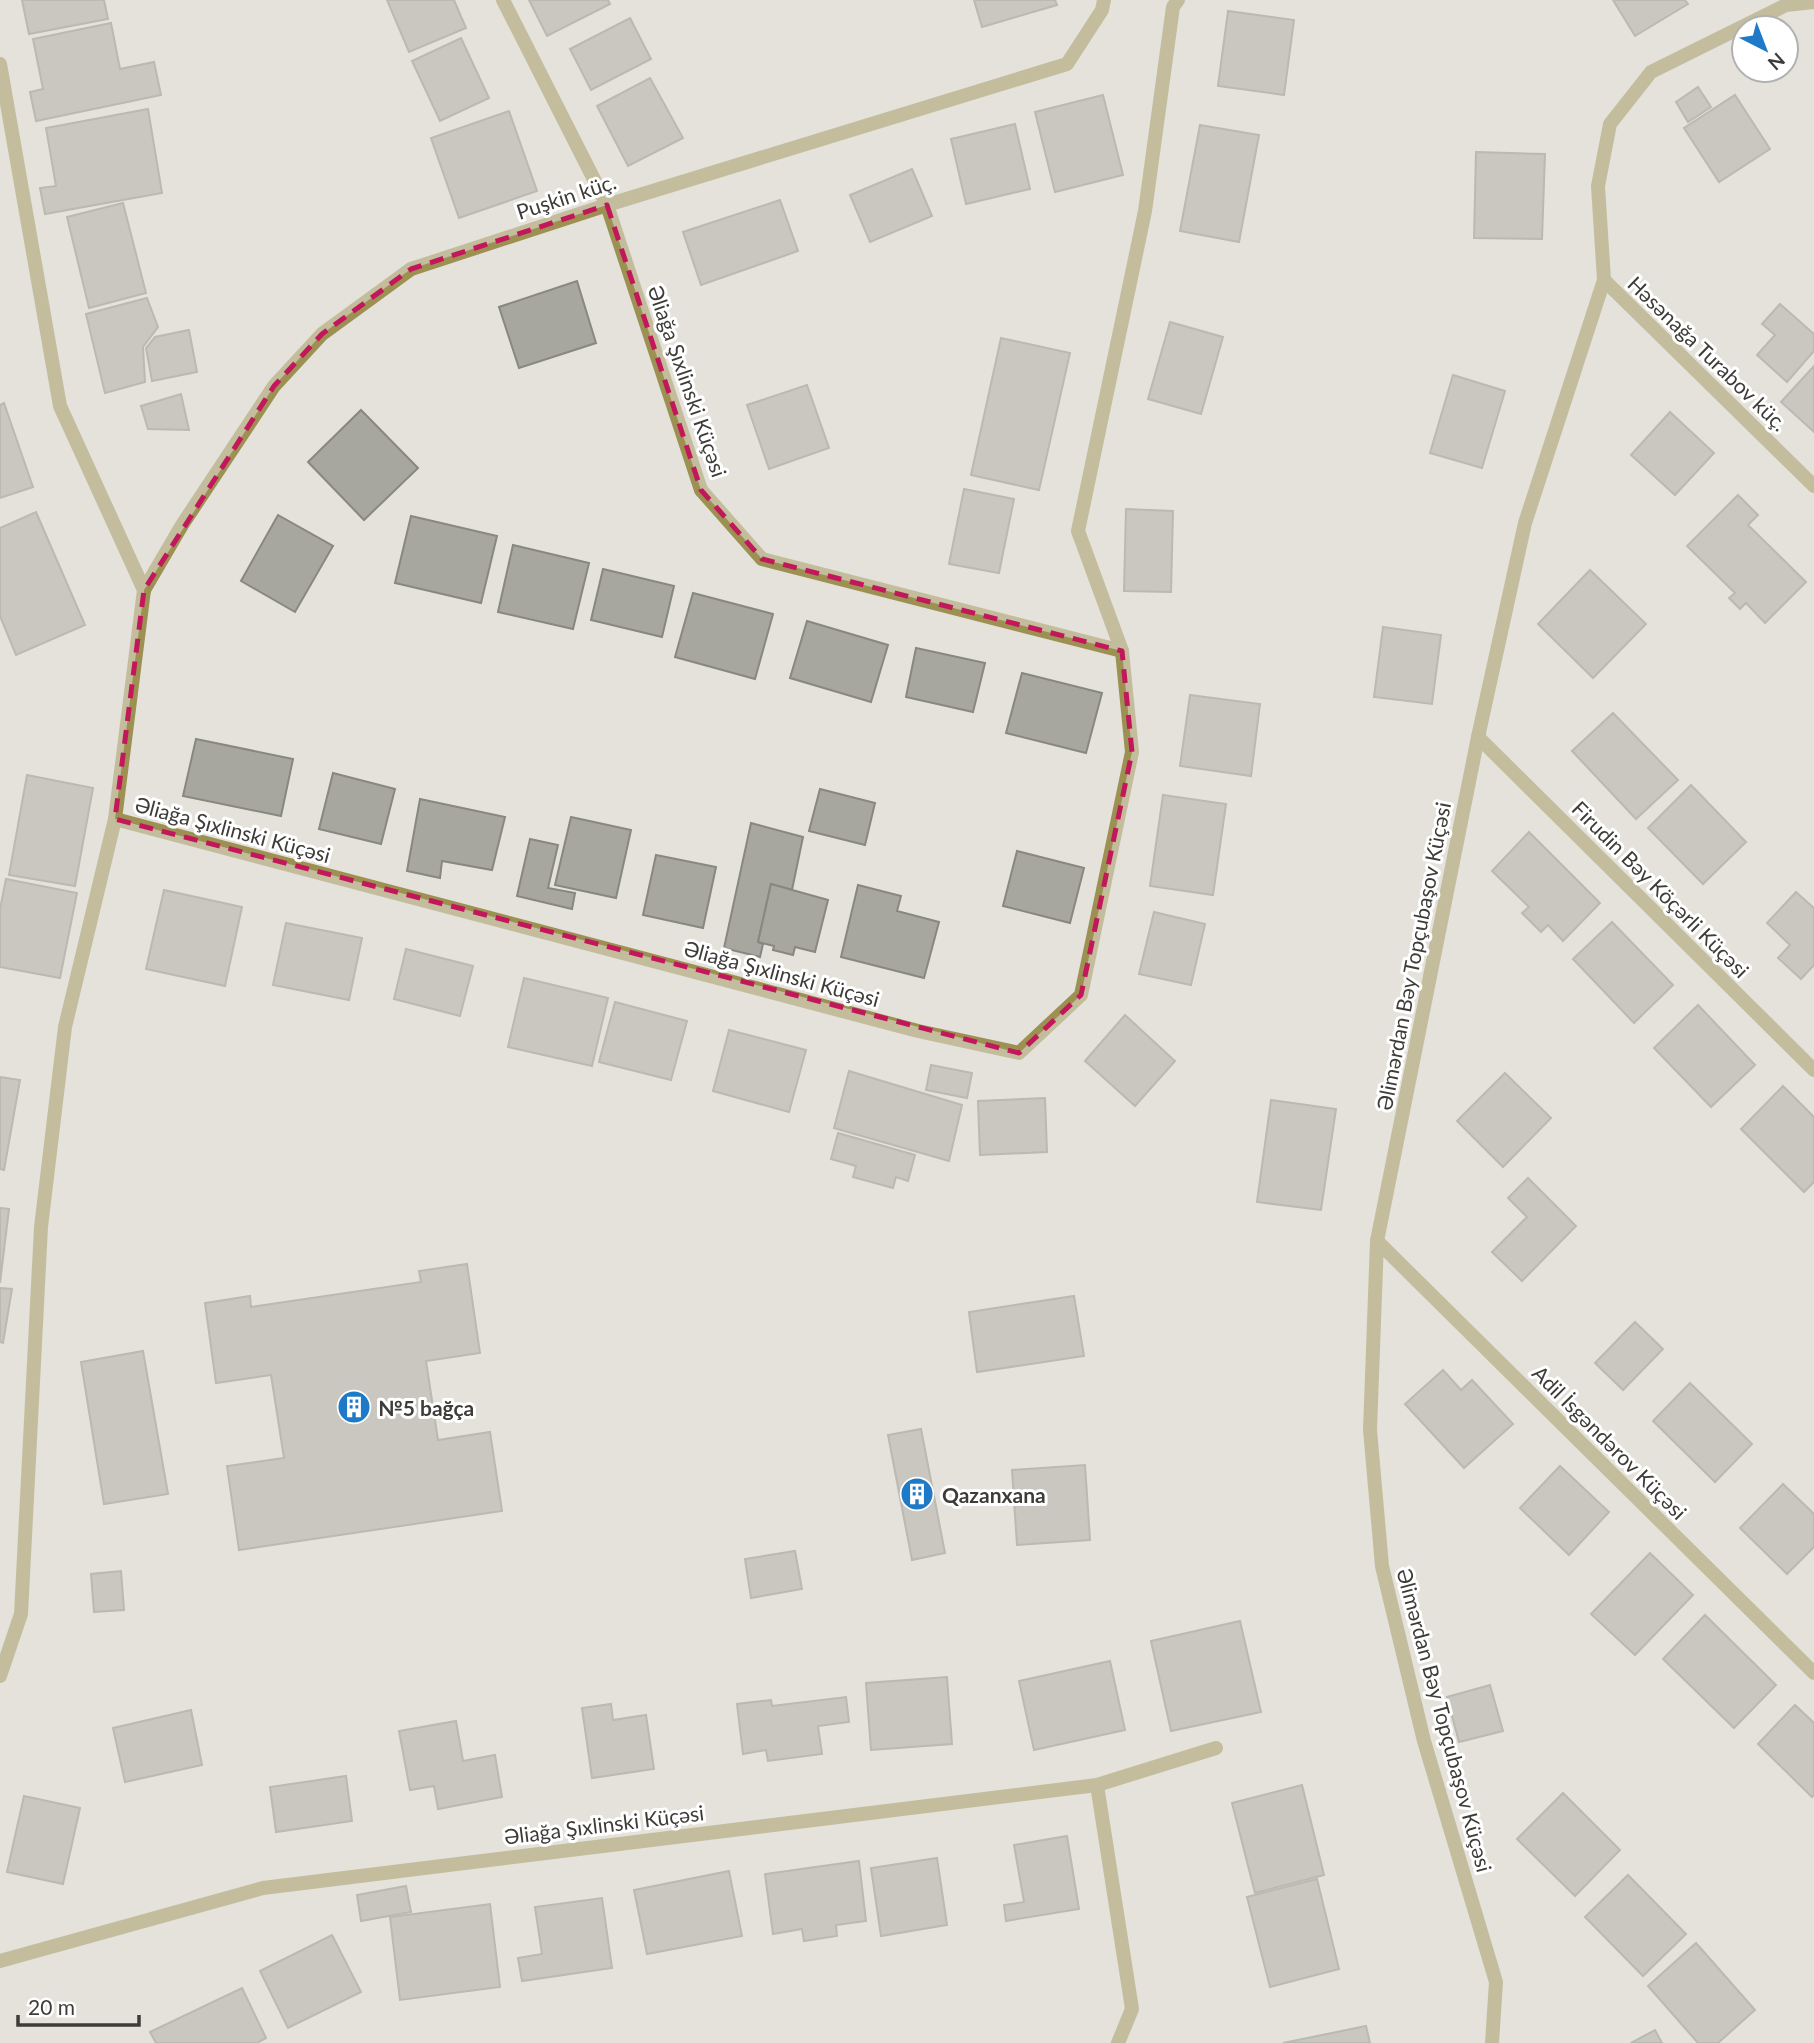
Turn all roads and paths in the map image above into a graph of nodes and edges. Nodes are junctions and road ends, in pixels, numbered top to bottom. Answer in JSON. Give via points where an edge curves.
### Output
{"nodes":[{"id":1,"x":503,"y":0,"type":"edge"},
{"id":2,"x":1104,"y":0,"type":"edge"},
{"id":3,"x":1178,"y":0,"type":"edge"},
{"id":4,"x":1814,"y":2,"type":"edge"},
{"id":5,"x":0,"y":64,"type":"edge"},
{"id":6,"x":607,"y":205,"type":"junction"},
{"id":7,"x":1604,"y":280,"type":"junction"},
{"id":8,"x":1814,"y":486,"type":"edge"},
{"id":9,"x":144,"y":590,"type":"junction"},
{"id":10,"x":1122,"y":651,"type":"junction"},
{"id":11,"x":1478,"y":737,"type":"junction"},
{"id":12,"x":115,"y":819,"type":"junction"},
{"id":13,"x":1814,"y":1070,"type":"edge"},
{"id":14,"x":1377,"y":1241,"type":"junction"},
{"id":15,"x":1814,"y":1673,"type":"edge"},
{"id":16,"x":0,"y":1676,"type":"edge"},
{"id":17,"x":1216,"y":1748,"type":"dead end"},
{"id":18,"x":1097,"y":1785,"type":"junction"},
{"id":19,"x":0,"y":1961,"type":"edge"},
{"id":20,"x":1118,"y":2043,"type":"edge"},
{"id":21,"x":1492,"y":2043,"type":"edge"}],
"edges":[{"from":1,"to":6,"type":"street","name":"Əliağa Şıxlinski Küçəsi"},
{"from":2,"to":6,"type":"street","name":"Puşkin küç.","via":[[1067,64]]},
{"from":3,"to":10,"type":"street","name":"Əliağa Şıxlinski Küçəsi","via":[[1173,7],[1145,211],[1078,531]]},
{"from":4,"to":7,"type":"street","name":"Əlimərdan Bəy Topçubaşov Küçəsi","via":[[1786,5],[1651,72],[1610,124],[1598,186]]},
{"from":5,"to":9,"type":"street","via":[[60,406]]},
{"from":6,"to":9,"type":"street","name":"Puşkin küç.","via":[[411,269],[322,334],[274,386]]},
{"from":6,"to":10,"type":"street","name":"Əliağa Şıxlinski Küçəsi","via":[[701,490],[762,559]]},
{"from":7,"to":8,"type":"street","name":"Həsənağa Turabov küç."},
{"from":7,"to":11,"type":"street","name":"Əlimərdan Bəy Topçubaşov Küçəsi","via":[[1525,523]]},
{"from":9,"to":12,"type":"street"},
{"from":10,"to":12,"type":"street","name":"Əliağa Şıxlinski Küçəsi","via":[[1132,752],[1081,995],[1019,1053],[918,1031]]},
{"from":11,"to":13,"type":"street","name":"Firudin Bəy Köçərli Küçəsi"},
{"from":11,"to":14,"type":"street","name":"Əlimərdan Bəy Topçubaşov Küçəsi"},
{"from":12,"to":16,"type":"street","via":[[65,1027],[41,1227],[21,1614]]},
{"from":14,"to":15,"type":"street","name":"Adil İsgəndərov Küçəsi"},
{"from":14,"to":21,"type":"street","name":"Əlimərdan Bəy Topçubaşov Küçəsi","via":[[1370,1430],[1382,1566],[1424,1741],[1496,1982]]},
{"from":17,"to":18,"type":"street","name":"Əliağa Şıxlinski Küçəsi"},
{"from":18,"to":19,"type":"street","name":"Əliağa Şıxlinski Küçəsi","via":[[263,1888]]},
{"from":18,"to":20,"type":"street","via":[[1132,2009]]}]}
